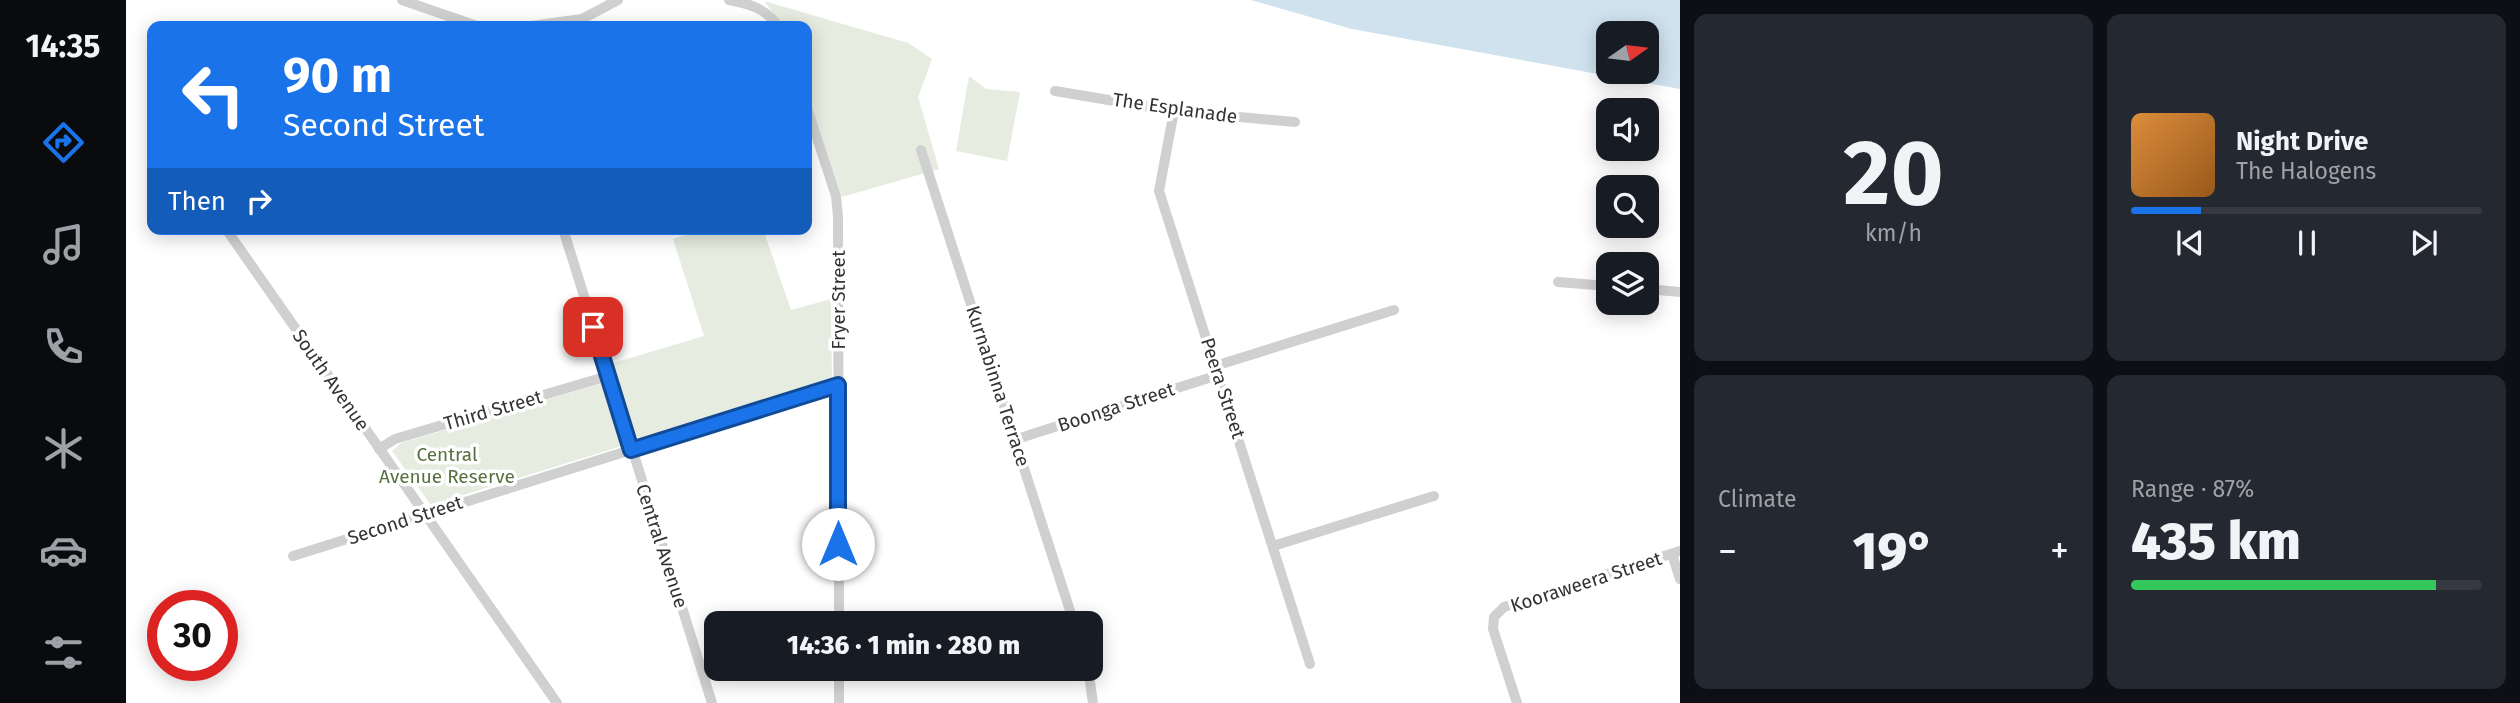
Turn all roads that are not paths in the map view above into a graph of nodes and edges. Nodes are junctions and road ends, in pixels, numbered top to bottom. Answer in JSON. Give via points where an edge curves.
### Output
{"nodes":[{"id":1,"x":402,"y":0,"type":"edge"},
{"id":2,"x":618,"y":0,"type":"edge"},
{"id":3,"x":729,"y":0,"type":"edge"},
{"id":4,"x":463,"y":21,"type":"edge"},
{"id":5,"x":567,"y":21,"type":"edge"},
{"id":6,"x":774,"y":21,"type":"edge"},
{"id":7,"x":1055,"y":91,"type":"dead end"},
{"id":8,"x":1174,"y":111,"type":"junction"},
{"id":9,"x":1295,"y":122,"type":"dead end"},
{"id":10,"x":812,"y":124,"type":"edge"},
{"id":11,"x":921,"y":150,"type":"dead end"},
{"id":12,"x":230,"y":235,"type":"edge"},
{"id":13,"x":565,"y":235,"type":"edge"},
{"id":14,"x":1558,"y":282,"type":"dead end"},
{"id":15,"x":1596,"y":285,"type":"edge"},
{"id":16,"x":1659,"y":290,"type":"edge"},
{"id":17,"x":1680,"y":292,"type":"edge"},
{"id":18,"x":1394,"y":310,"type":"dead end"},
{"id":19,"x":1217,"y":370,"type":"junction"},
{"id":20,"x":608,"y":376,"type":"junction"},
{"id":21,"x":838,"y":385,"type":"junction"},
{"id":22,"x":1014,"y":440,"type":"junction"},
{"id":23,"x":379,"y":449,"type":"junction"},
{"id":24,"x":631,"y":450,"type":"junction"},
{"id":25,"x":1434,"y":496,"type":"dead end"},
{"id":26,"x":425,"y":513,"type":"junction"},
{"id":27,"x":1273,"y":546,"type":"junction"},
{"id":28,"x":1676,"y":552,"type":"edge"},
{"id":29,"x":293,"y":556,"type":"dead end"},
{"id":30,"x":1680,"y":579,"type":"edge"},
{"id":31,"x":839,"y":611,"type":"edge"},
{"id":32,"x":1070,"y":611,"type":"edge"},
{"id":33,"x":1310,"y":664,"type":"dead end"},
{"id":34,"x":839,"y":681,"type":"edge"},
{"id":35,"x":1090,"y":681,"type":"edge"},
{"id":36,"x":558,"y":703,"type":"edge"},
{"id":37,"x":712,"y":703,"type":"edge"},
{"id":38,"x":839,"y":703,"type":"edge"},
{"id":39,"x":1093,"y":703,"type":"edge"},
{"id":40,"x":1517,"y":703,"type":"edge"}],
"edges":[{"from":1,"to":4,"type":"street"},
{"from":2,"to":5,"type":"street","via":[[582,19]]},
{"from":3,"to":6,"type":"street","via":[[751,4]]},
{"from":7,"to":8,"type":"street","name":"The Esplanade"},
{"from":8,"to":9,"type":"street","name":"The Esplanade"},
{"from":8,"to":19,"type":"street","name":"Peera Street","via":[[1159,191]]},
{"from":10,"to":21,"type":"street","name":"Fryer Street","via":[[837,206]]},
{"from":11,"to":22,"type":"street","name":"Kurnabinna Terrace"},
{"from":12,"to":23,"type":"street","name":"South Avenue"},
{"from":13,"to":20,"type":"street","name":"Central Avenue"},
{"from":14,"to":15,"type":"street"},
{"from":16,"to":17,"type":"street"},
{"from":18,"to":19,"type":"street","name":"Boonga Street"},
{"from":19,"to":22,"type":"street","name":"Boonga Street"},
{"from":19,"to":27,"type":"street","name":"Peera Street"},
{"from":20,"to":23,"type":"street","name":"Third Street","via":[[395,439]]},
{"from":20,"to":24,"type":"street","name":"Central Avenue"},
{"from":21,"to":24,"type":"street","name":"Second Street"},
{"from":21,"to":31,"type":"street","name":"Fryer Street"},
{"from":22,"to":32,"type":"street","name":"Kurnabinna Terrace"},
{"from":23,"to":26,"type":"street","name":"South Avenue"},
{"from":24,"to":26,"type":"street","name":"Second Street"},
{"from":24,"to":37,"type":"street","name":"Central Avenue"},
{"from":25,"to":27,"type":"street"},
{"from":26,"to":29,"type":"street","name":"Second Street"},
{"from":26,"to":36,"type":"street","name":"South Avenue"},
{"from":27,"to":33,"type":"street","name":"Peera Street"},
{"from":28,"to":30,"type":"street"},
{"from":28,"to":40,"type":"street","name":"Kooraweera Street","via":[[1504,607],[1494,617],[1493,629]]},
{"from":34,"to":38,"type":"street"},
{"from":35,"to":39,"type":"street"}]}
